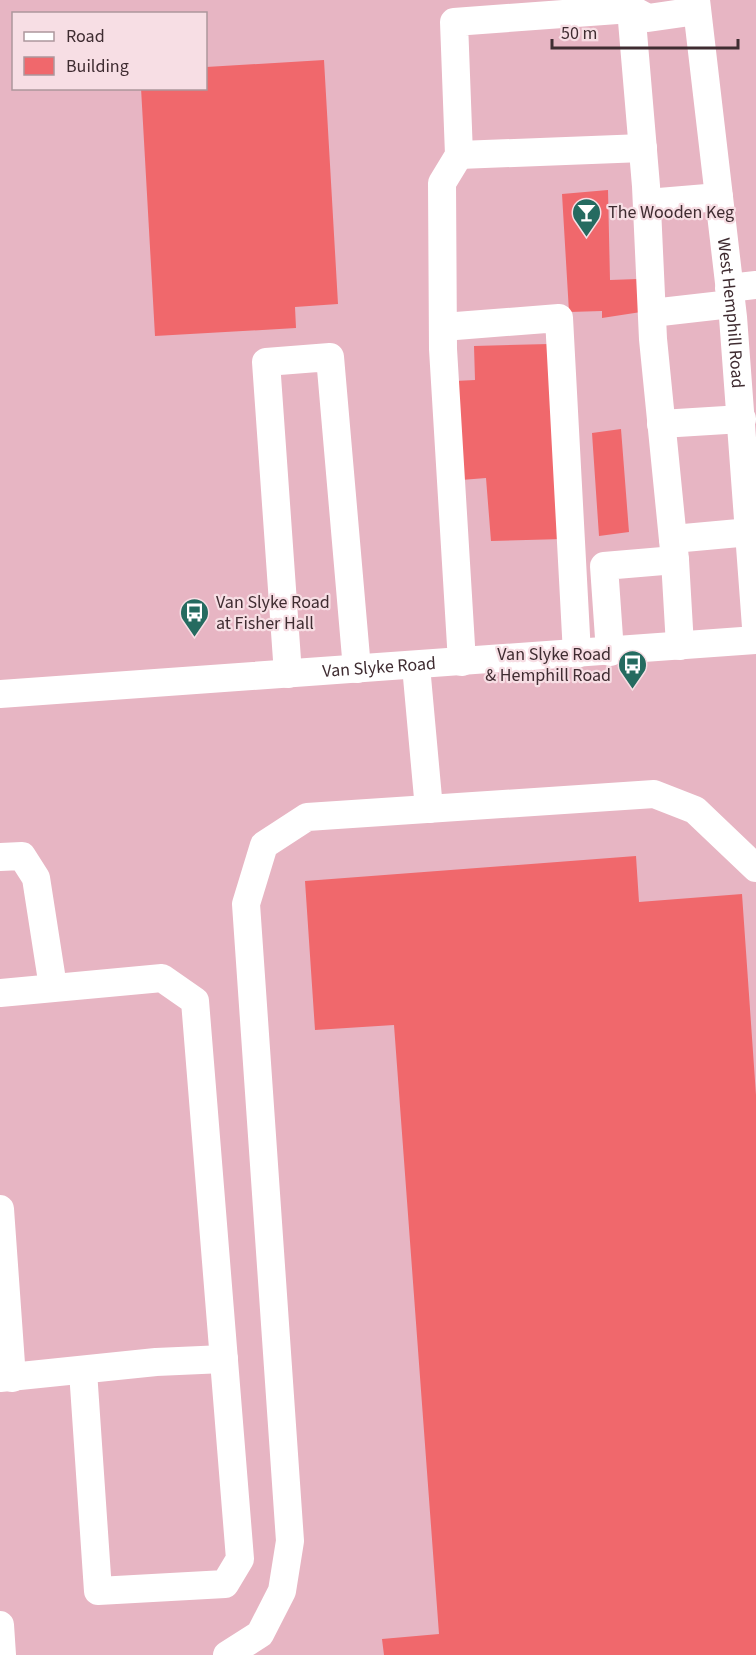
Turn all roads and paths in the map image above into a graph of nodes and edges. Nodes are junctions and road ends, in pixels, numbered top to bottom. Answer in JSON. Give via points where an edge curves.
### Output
{"nodes":[{"id":1,"x":696,"y":6,"type":"edge"},
{"id":2,"x":631,"y":9,"type":"junction"},
{"id":3,"x":643,"y":148,"type":"junction"},
{"id":4,"x":459,"y":155,"type":"junction"},
{"id":5,"x":719,"y":196,"type":"junction"},
{"id":6,"x":647,"y":203,"type":"junction"},
{"id":7,"x":739,"y":292,"type":"edge"},
{"id":8,"x":652,"y":313,"type":"junction"},
{"id":9,"x":443,"y":327,"type":"junction"},
{"id":10,"x":746,"y":371,"type":"edge"},
{"id":11,"x":742,"y":418,"type":"junction"},
{"id":12,"x":661,"y":424,"type":"junction"},
{"id":13,"x":750,"y":532,"type":"junction"},
{"id":14,"x":674,"y":550,"type":"junction"},
{"id":15,"x":756,"y":627,"type":"edge"},
{"id":16,"x":756,"y":640,"type":"edge"},
{"id":17,"x":680,"y":646,"type":"junction"},
{"id":18,"x":610,"y":652,"type":"junction"},
{"id":19,"x":577,"y":654,"type":"junction"},
{"id":20,"x":462,"y":662,"type":"junction"},
{"id":21,"x":416,"y":666,"type":"junction"},
{"id":22,"x":357,"y":669,"type":"junction"},
{"id":23,"x":288,"y":674,"type":"junction"},
{"id":24,"x":0,"y":694,"type":"edge"},
{"id":25,"x":429,"y":809,"type":"junction"},
{"id":26,"x":0,"y":857,"type":"edge"},
{"id":27,"x":756,"y":868,"type":"edge"},
{"id":28,"x":53,"y":987,"type":"junction"},
{"id":29,"x":0,"y":993,"type":"edge"},
{"id":30,"x":0,"y":1209,"type":"edge"},
{"id":31,"x":224,"y":1359,"type":"junction"},
{"id":32,"x":83,"y":1371,"type":"junction"},
{"id":33,"x":6,"y":1378,"type":"edge"},
{"id":34,"x":0,"y":1625,"type":"edge"},
{"id":35,"x":2,"y":1655,"type":"edge"},
{"id":36,"x":227,"y":1655,"type":"edge"}],
"edges":[{"from":1,"to":2,"type":"street","via":[[648,18]]},
{"from":1,"to":5,"type":"street","name":"West Hemphill Road"},
{"from":2,"to":3,"type":"street"},
{"from":2,"to":4,"type":"street","via":[[454,22]]},
{"from":3,"to":4,"type":"street"},
{"from":3,"to":6,"type":"street"},
{"from":4,"to":9,"type":"street","via":[[442,183]]},
{"from":5,"to":6,"type":"street"},
{"from":5,"to":7,"type":"street","name":"West Hemphill Road"},
{"from":6,"to":8,"type":"street"},
{"from":7,"to":8,"type":"street"},
{"from":7,"to":10,"type":"street","name":"West Hemphill Road"},
{"from":8,"to":12,"type":"street"},
{"from":9,"to":19,"type":"street","via":[[560,318]]},
{"from":9,"to":20,"type":"street"},
{"from":10,"to":11,"type":"street","name":"West Hemphill Road"},
{"from":11,"to":12,"type":"street"},
{"from":11,"to":13,"type":"street","name":"West Hemphill Road"},
{"from":12,"to":14,"type":"street"},
{"from":13,"to":14,"type":"street"},
{"from":13,"to":15,"type":"street","name":"West Hemphill Road"},
{"from":14,"to":17,"type":"street"},
{"from":14,"to":18,"type":"street","via":[[604,566]]},
{"from":16,"to":17,"type":"street","name":"Van Slyke Road"},
{"from":17,"to":18,"type":"street","name":"Van Slyke Road"},
{"from":18,"to":19,"type":"street","name":"Van Slyke Road"},
{"from":19,"to":20,"type":"street","name":"Van Slyke Road"},
{"from":20,"to":21,"type":"street","name":"Van Slyke Road"},
{"from":21,"to":22,"type":"street","name":"Van Slyke Road"},
{"from":21,"to":25,"type":"street"},
{"from":22,"to":23,"type":"street","name":"Van Slyke Road"},
{"from":22,"to":23,"type":"street","via":[[330,357],[266,362]]},
{"from":23,"to":24,"type":"street","name":"Van Slyke Road"},
{"from":25,"to":27,"type":"street","via":[[654,794],[695,810]]},
{"from":25,"to":36,"type":"street","via":[[307,817],[264,845],[246,904],[290,1541],[282,1591],[260,1634]]},
{"from":26,"to":28,"type":"street","via":[[22,856],[36,878]]},
{"from":28,"to":29,"type":"street"},
{"from":28,"to":31,"type":"street","via":[[162,978],[195,1001]]},
{"from":30,"to":33,"type":"street"},
{"from":31,"to":32,"type":"street"},
{"from":31,"to":32,"type":"street","via":[[240,1559],[225,1584],[98,1591]]},
{"from":32,"to":33,"type":"street"},
{"from":34,"to":35,"type":"street"}]}
